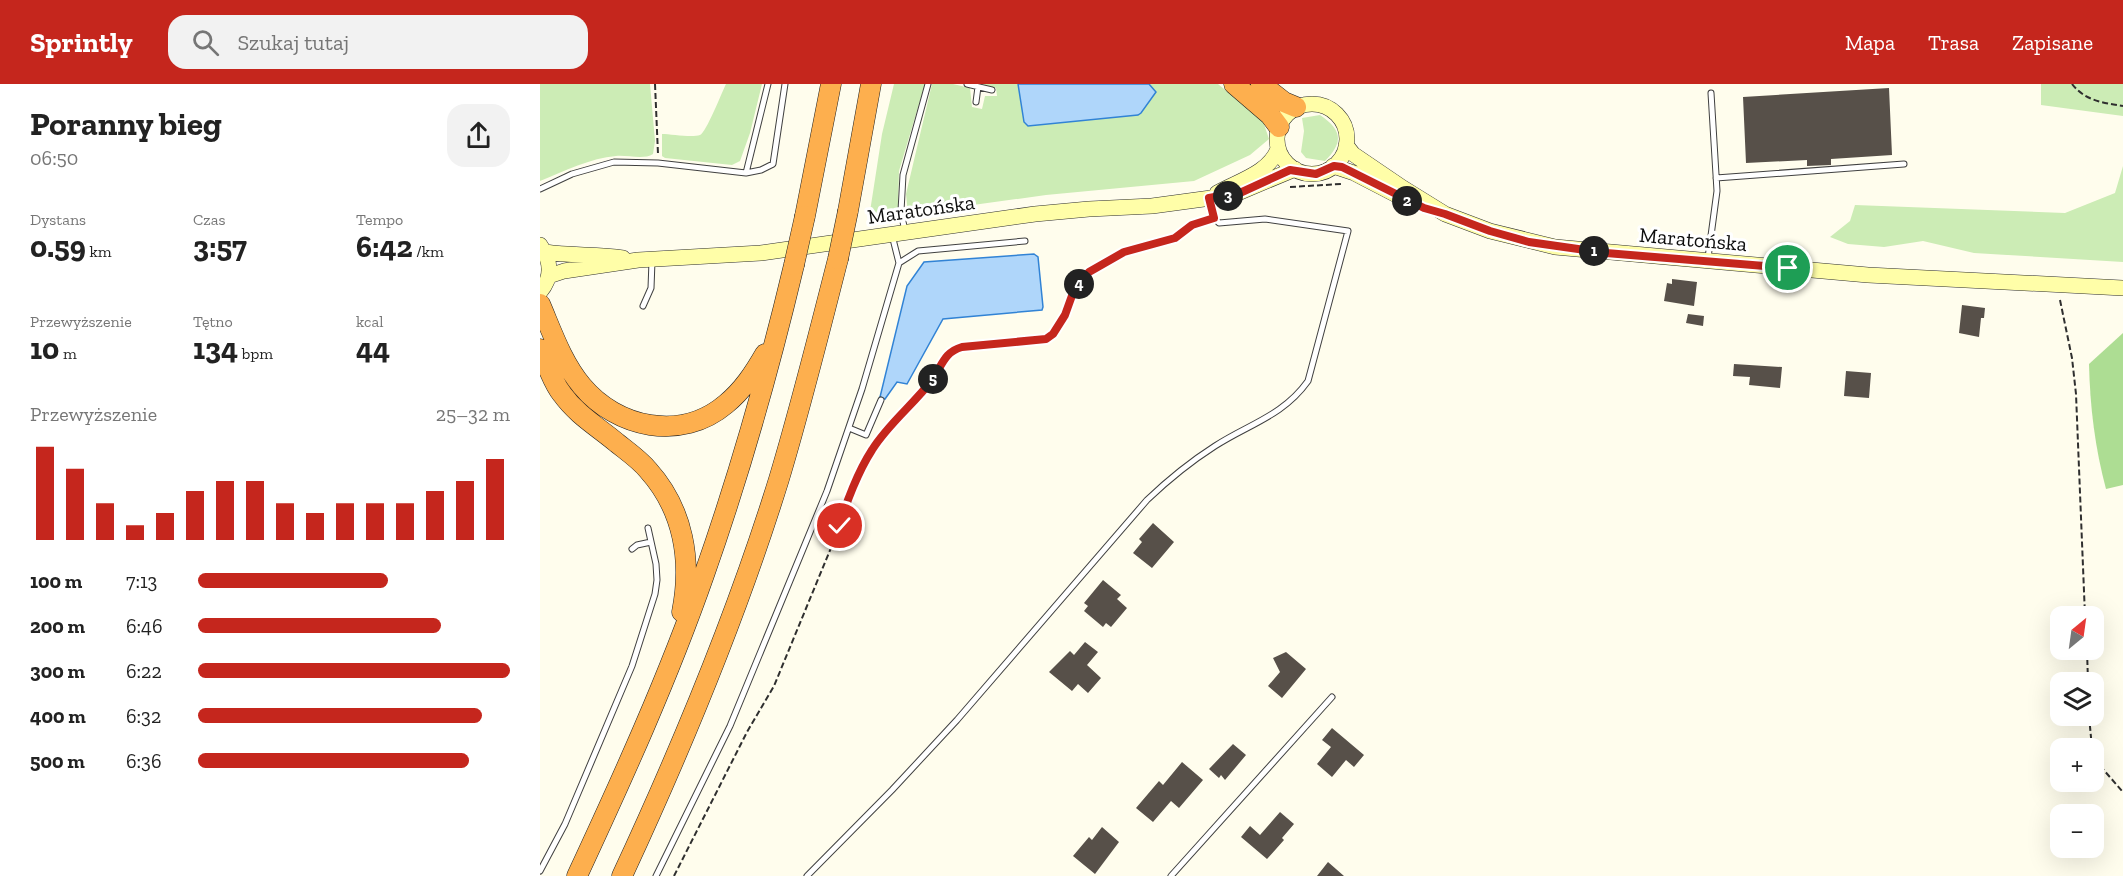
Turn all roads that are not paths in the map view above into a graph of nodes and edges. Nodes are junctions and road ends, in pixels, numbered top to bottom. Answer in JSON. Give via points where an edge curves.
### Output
{"nodes":[{"id":1,"x":768,"y":84,"type":"edge"},
{"id":2,"x":785,"y":84,"type":"edge"},
{"id":3,"x":831,"y":84,"type":"edge"},
{"id":4,"x":928,"y":84,"type":"edge"},
{"id":5,"x":967,"y":84,"type":"edge"},
{"id":6,"x":1234,"y":84,"type":"edge"},
{"id":7,"x":1261,"y":84,"type":"edge"},
{"id":8,"x":978,"y":87,"type":"junction"},
{"id":9,"x":872,"y":90,"type":"edge"},
{"id":10,"x":992,"y":90,"type":"dead end"},
{"id":11,"x":1712,"y":93,"type":"dead end"},
{"id":12,"x":976,"y":102,"type":"dead end"},
{"id":13,"x":1296,"y":107,"type":"junction"},
{"id":14,"x":1279,"y":127,"type":"junction"},
{"id":15,"x":1346,"y":146,"type":"junction"},
{"id":16,"x":1278,"y":149,"type":"junction"},
{"id":17,"x":1904,"y":164,"type":"dead end"},
{"id":18,"x":1334,"y":166,"type":"junction"},
{"id":19,"x":1294,"y":169,"type":"junction"},
{"id":20,"x":746,"y":172,"type":"junction"},
{"id":21,"x":1716,"y":178,"type":"junction"},
{"id":22,"x":540,"y":189,"type":"edge"},
{"id":23,"x":1209,"y":198,"type":"junction"},
{"id":24,"x":1445,"y":214,"type":"junction"},
{"id":25,"x":898,"y":233,"type":"junction"},
{"id":26,"x":1025,"y":241,"type":"dead end"},
{"id":27,"x":543,"y":248,"type":"edge"},
{"id":28,"x":645,"y":260,"type":"junction"},
{"id":29,"x":1707,"y":260,"type":"junction"},
{"id":30,"x":899,"y":263,"type":"junction"},
{"id":31,"x":549,"y":276,"type":"junction"},
{"id":32,"x":2123,"y":288,"type":"edge"},
{"id":33,"x":540,"y":292,"type":"edge"},
{"id":34,"x":540,"y":304,"type":"edge"},
{"id":35,"x":643,"y":306,"type":"dead end"},
{"id":36,"x":779,"y":327,"type":"junction"},
{"id":37,"x":540,"y":349,"type":"edge"},
{"id":38,"x":881,"y":400,"type":"dead end"},
{"id":39,"x":849,"y":428,"type":"junction"},
{"id":40,"x":648,"y":528,"type":"dead end"},
{"id":41,"x":651,"y":542,"type":"junction"},
{"id":42,"x":632,"y":549,"type":"dead end"},
{"id":43,"x":671,"y":662,"type":"junction"},
{"id":44,"x":1332,"y":697,"type":"dead end"},
{"id":45,"x":540,"y":871,"type":"edge"},
{"id":46,"x":577,"y":876,"type":"edge"},
{"id":47,"x":622,"y":876,"type":"edge"},
{"id":48,"x":656,"y":876,"type":"edge"},
{"id":49,"x":807,"y":876,"type":"edge"},
{"id":50,"x":1171,"y":876,"type":"edge"}],
"edges":[{"from":1,"to":20,"type":"lane"},
{"from":2,"to":20,"type":"lane","via":[[773,164]]},
{"from":3,"to":36,"type":"highway","bridge":true},
{"from":4,"to":25,"type":"lane","via":[[903,175]]},
{"from":5,"to":8,"type":"lane"},
{"from":6,"to":14,"type":"highway"},
{"from":7,"to":13,"type":"highway"},
{"from":8,"to":10,"type":"lane"},
{"from":8,"to":12,"type":"lane"},
{"from":9,"to":47,"type":"highway","bridge":true,"via":[[838,259],[779,479],[698,702]]},
{"from":11,"to":21,"type":"lane"},
{"from":13,"to":14,"type":"main road"},
{"from":13,"to":15,"type":"main road","via":[[1318,105],[1338,116],[1344,125]]},
{"from":14,"to":16,"type":"main road"},
{"from":15,"to":18,"type":"main road"},
{"from":15,"to":24,"type":"main road","name":"Maratońska"},
{"from":16,"to":19,"type":"main road"},
{"from":16,"to":23,"type":"main road","name":"Maratońska","via":[[1267,166]]},
{"from":17,"to":21,"type":"lane"},
{"from":18,"to":19,"type":"main road","via":[[1316,174]]},
{"from":18,"to":24,"type":"main road","name":"Maratońska"},
{"from":19,"to":23,"type":"main road","name":"Maratońska","via":[[1242,192]]},
{"from":20,"to":22,"type":"lane","via":[[626,161],[605,163]]},
{"from":21,"to":29,"type":"lane"},
{"from":23,"to":25,"type":"main road","name":"Maratońska","via":[[1035,214]]},
{"from":23,"to":49,"type":"lane","via":[[1219,223],[1264,219],[1348,231],[1308,381],[1299,394],[1273,415],[1208,450],[1176,472],[1147,500],[957,720]]},
{"from":24,"to":29,"type":"main road","name":"Maratońska","via":[[1490,231],[1555,247]]},
{"from":25,"to":28,"type":"main road","name":"Maratońska","via":[[761,253]]},
{"from":25,"to":30,"type":"lane"},
{"from":26,"to":30,"type":"lane","via":[[918,251]]},
{"from":27,"to":28,"type":"main road","name":"Maratońska","via":[[558,254]]},
{"from":27,"to":31,"type":"main road"},
{"from":28,"to":31,"type":"main road","name":"Maratońska"},
{"from":28,"to":35,"type":"lane","via":[[651,288]]},
{"from":29,"to":32,"type":"main road","name":"Maratońska","via":[[1868,275]]},
{"from":30,"to":39,"type":"lane"},
{"from":31,"to":33,"type":"main road"},
{"from":34,"to":36,"type":"highway","via":[[563,359],[582,386],[599,404],[642,425],[683,425],[725,405],[753,375]]},
{"from":36,"to":43,"type":"highway","via":[[733,491]]},
{"from":37,"to":43,"type":"highway","via":[[560,392],[588,421],[648,470],[672,505],[682,529],[687,559],[685,597]]},
{"from":38,"to":39,"type":"lane","via":[[866,435]]},
{"from":39,"to":48,"type":"lane","via":[[730,726]]},
{"from":40,"to":41,"type":"lane"},
{"from":41,"to":42,"type":"lane"},
{"from":41,"to":45,"type":"lane","via":[[656,564],[655,594],[632,666],[566,824]]},
{"from":43,"to":46,"type":"highway"},
{"from":44,"to":50,"type":"lane"}]}
